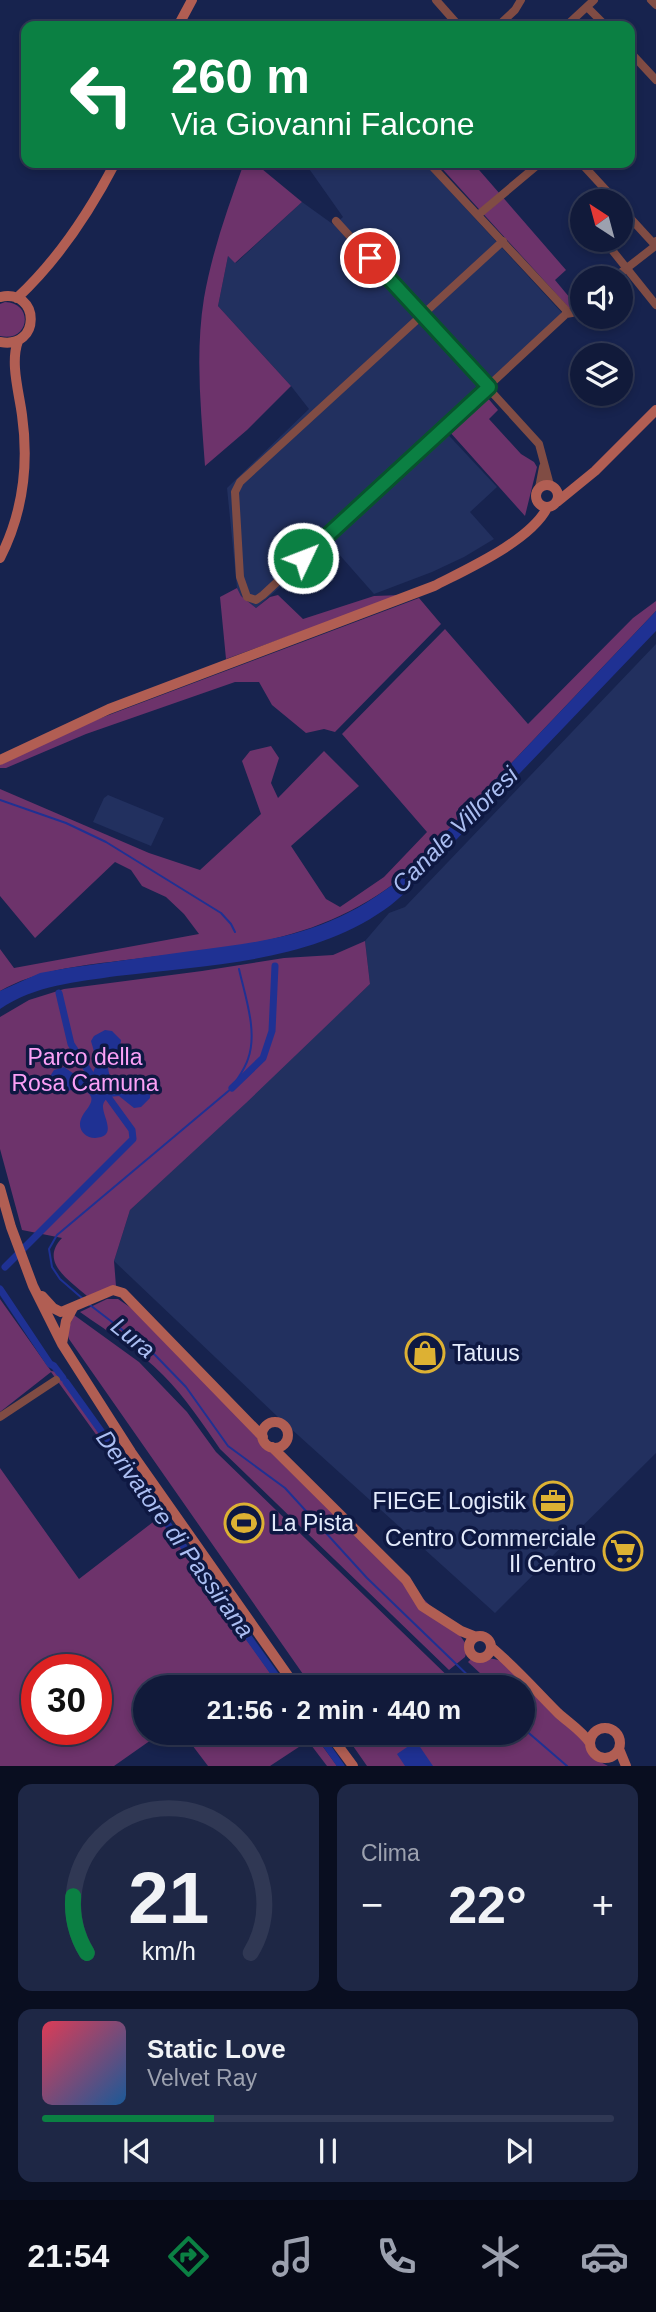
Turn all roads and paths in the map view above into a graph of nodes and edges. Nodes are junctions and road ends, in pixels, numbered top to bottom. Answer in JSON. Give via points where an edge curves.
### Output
{"nodes":[{"id":1,"x":192,"y":0,"type":"edge"},
{"id":2,"x":436,"y":0,"type":"edge"},
{"id":3,"x":521,"y":0,"type":"edge"},
{"id":4,"x":651,"y":0,"type":"edge"},
{"id":5,"x":589,"y":2,"type":"edge"},
{"id":6,"x":656,"y":5,"type":"edge"},
{"id":7,"x":181,"y":21,"type":"edge"},
{"id":8,"x":455,"y":21,"type":"edge"},
{"id":9,"x":503,"y":21,"type":"edge"},
{"id":10,"x":571,"y":21,"type":"edge"},
{"id":11,"x":602,"y":21,"type":"edge"},
{"id":12,"x":635,"y":57,"type":"edge"},
{"id":13,"x":656,"y":80,"type":"edge"},
{"id":14,"x":112,"y":168,"type":"edge"},
{"id":15,"x":434,"y":168,"type":"edge"},
{"id":16,"x":534,"y":168,"type":"edge"},
{"id":17,"x":585,"y":168,"type":"edge"},
{"id":18,"x":604,"y":189,"type":"edge"},
{"id":19,"x":478,"y":215,"type":"junction"},
{"id":20,"x":336,"y":221,"type":"dead end"},
{"id":21,"x":634,"y":222,"type":"edge"},
{"id":22,"x":503,"y":241,"type":"junction"},
{"id":23,"x":656,"y":243,"type":"edge"},
{"id":24,"x":614,"y":252,"type":"edge"},
{"id":25,"x":625,"y":266,"type":"edge"},
{"id":26,"x":630,"y":266,"type":"edge"},
{"id":27,"x":47,"y":268,"type":"junction"},
{"id":28,"x":633,"y":276,"type":"edge"},
{"id":29,"x":0,"y":297,"type":"edge"},
{"id":30,"x":17,"y":298,"type":"junction"},
{"id":31,"x":656,"y":305,"type":"edge"},
{"id":32,"x":28,"y":307,"type":"junction"},
{"id":33,"x":570,"y":313,"type":"edge"},
{"id":34,"x":422,"y":314,"type":"junction"},
{"id":35,"x":566,"y":314,"type":"junction"},
{"id":36,"x":18,"y":341,"type":"junction"},
{"id":37,"x":0,"y":342,"type":"edge"},
{"id":38,"x":16,"y":374,"type":"junction"},
{"id":39,"x":489,"y":387,"type":"junction"},
{"id":40,"x":656,"y":410,"type":"edge"},
{"id":41,"x":582,"y":482,"type":"junction"},
{"id":42,"x":548,"y":487,"type":"junction"},
{"id":43,"x":536,"y":501,"type":"junction"},
{"id":44,"x":552,"y":505,"type":"junction"},
{"id":45,"x":524,"y":532,"type":"junction"},
{"id":46,"x":0,"y":558,"type":"edge"},
{"id":47,"x":0,"y":760,"type":"edge"},
{"id":48,"x":0,"y":1188,"type":"edge"},
{"id":49,"x":33,"y":1286,"type":"junction"},
{"id":50,"x":73,"y":1308,"type":"junction"},
{"id":51,"x":62,"y":1344,"type":"junction"},
{"id":52,"x":56,"y":1380,"type":"dead end"},
{"id":53,"x":0,"y":1417,"type":"edge"},
{"id":54,"x":264,"y":1432,"type":"junction"},
{"id":55,"x":278,"y":1450,"type":"junction"},
{"id":56,"x":473,"y":1642,"type":"junction"},
{"id":57,"x":489,"y":1651,"type":"junction"},
{"id":58,"x":288,"y":1675,"type":"edge"},
{"id":59,"x":592,"y":1738,"type":"junction"},
{"id":60,"x":338,"y":1745,"type":"edge"},
{"id":61,"x":619,"y":1749,"type":"junction"},
{"id":62,"x":353,"y":1766,"type":"edge"},
{"id":63,"x":626,"y":1766,"type":"edge"}],
"edges":[{"from":1,"to":7,"type":"street"},
{"from":2,"to":8,"type":"street"},
{"from":3,"to":9,"type":"street"},
{"from":4,"to":6,"type":"street"},
{"from":5,"to":10,"type":"street"},
{"from":5,"to":11,"type":"street"},
{"from":12,"to":13,"type":"street"},
{"from":14,"to":27,"type":"street","via":[[95,203]]},
{"from":15,"to":19,"type":"street"},
{"from":16,"to":19,"type":"street"},
{"from":17,"to":18,"type":"street"},
{"from":19,"to":22,"type":"street"},
{"from":20,"to":34,"type":"street"},
{"from":21,"to":23,"type":"street"},
{"from":22,"to":34,"type":"street"},
{"from":22,"to":35,"type":"street"},
{"from":23,"to":26,"type":"street"},
{"from":24,"to":25,"type":"street"},
{"from":27,"to":30,"type":"street"},
{"from":27,"to":32,"type":"street"},
{"from":28,"to":31,"type":"street"},
{"from":29,"to":30,"type":"street"},
{"from":30,"to":32,"type":"street"},
{"from":32,"to":36,"type":"street","via":[[30,326]]},
{"from":33,"to":35,"type":"street"},
{"from":34,"to":39,"type":"street"},
{"from":34,"to":39,"type":"street","via":[[240,482],[235,492],[244,593],[252,600],[263,595]]},
{"from":35,"to":39,"type":"street"},
{"from":36,"to":37,"type":"street"},
{"from":36,"to":38,"type":"street"},
{"from":37,"to":38,"type":"street"},
{"from":38,"to":46,"type":"street","via":[[25,452],[18,510]]},
{"from":39,"to":42,"type":"street","via":[[539,444]]},
{"from":40,"to":41,"type":"street"},
{"from":41,"to":42,"type":"street"},
{"from":41,"to":44,"type":"street"},
{"from":42,"to":43,"type":"street","via":[[536,494]]},
{"from":42,"to":44,"type":"street","via":[[558,494]]},
{"from":43,"to":44,"type":"street","via":[[541,506]]},
{"from":43,"to":45,"type":"street"},
{"from":44,"to":45,"type":"street"},
{"from":45,"to":47,"type":"street","via":[[434,586],[109,709]]},
{"from":48,"to":49,"type":"street"},
{"from":49,"to":50,"type":"street","via":[[53,1308],[61,1312]]},
{"from":49,"to":51,"type":"street"},
{"from":50,"to":51,"type":"street"},
{"from":50,"to":54,"type":"street","via":[[113,1290],[123,1293]]},
{"from":51,"to":58,"type":"street","via":[[131,1452]]},
{"from":52,"to":53,"type":"street"},
{"from":54,"to":55,"type":"street","via":[[265,1443]]},
{"from":54,"to":55,"type":"street","via":[[276,1422],[285,1427],[288,1438]]},
{"from":55,"to":56,"type":"street","via":[[406,1580],[422,1606]]},
{"from":56,"to":57,"type":"street","via":[[486,1638]]},
{"from":56,"to":57,"type":"street","via":[[476,1657]]},
{"from":57,"to":59,"type":"street"},
{"from":59,"to":61,"type":"street","via":[[594,1754],[602,1758],[614,1756]]},
{"from":59,"to":61,"type":"street","via":[[603,1728],[614,1731]]},
{"from":60,"to":62,"type":"street"},
{"from":61,"to":63,"type":"street"}]}
